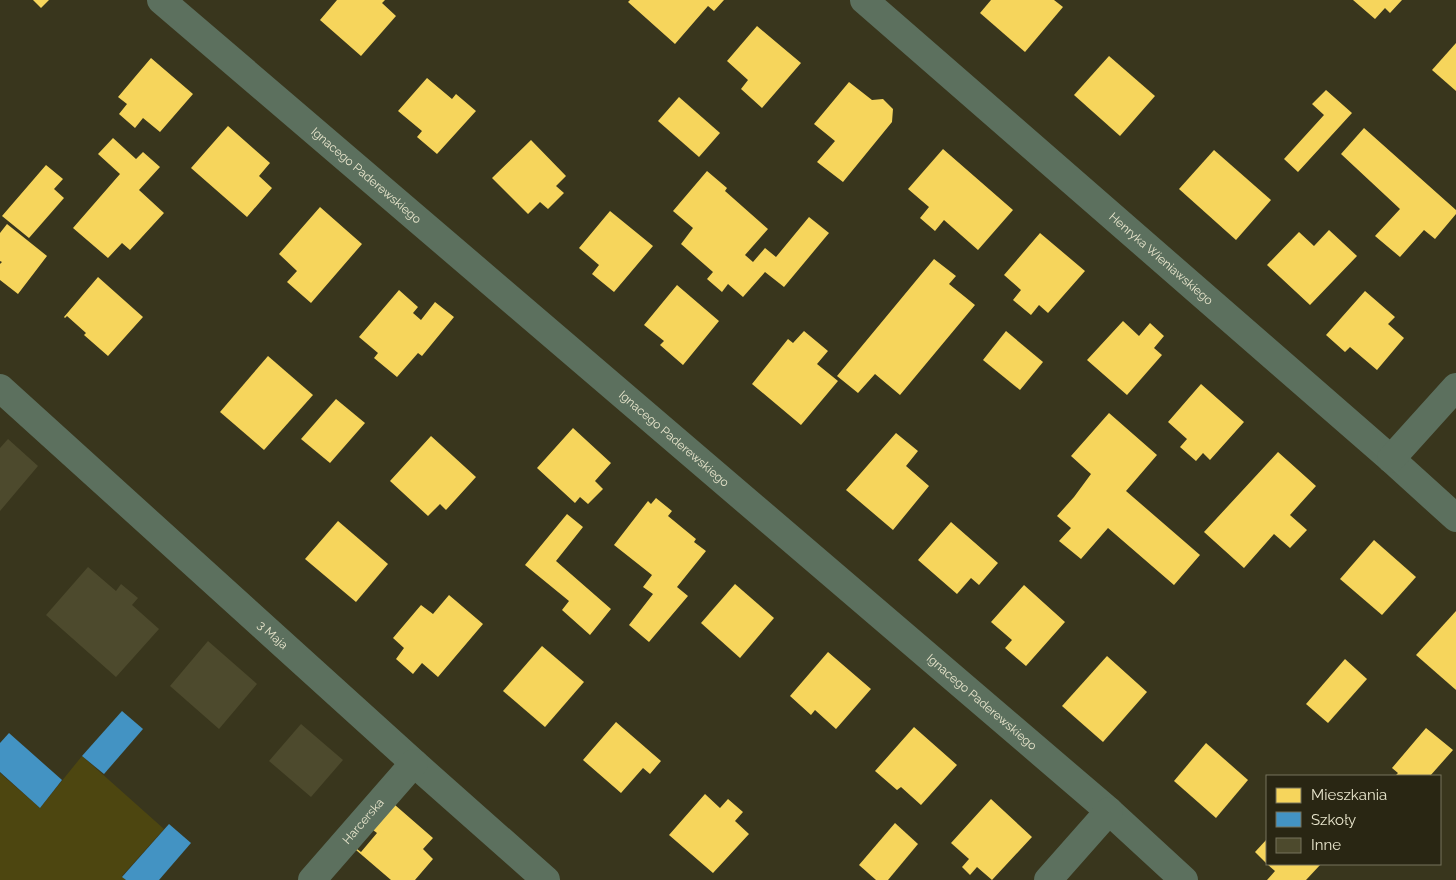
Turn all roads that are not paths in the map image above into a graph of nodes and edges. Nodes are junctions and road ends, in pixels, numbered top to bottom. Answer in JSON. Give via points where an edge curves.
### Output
{"nodes":[{"id":1,"x":161,"y":0,"type":"edge"},
{"id":2,"x":864,"y":0,"type":"edge"},
{"id":3,"x":1456,"y":386,"type":"edge"},
{"id":4,"x":0,"y":388,"type":"edge"},
{"id":5,"x":1391,"y":459,"type":"junction"},
{"id":6,"x":1456,"y":518,"type":"edge"},
{"id":7,"x":414,"y":763,"type":"junction"},
{"id":8,"x":1109,"y":811,"type":"junction"},
{"id":9,"x":312,"y":880,"type":"edge"},
{"id":10,"x":546,"y":880,"type":"edge"},
{"id":11,"x":1048,"y":880,"type":"edge"},
{"id":12,"x":1184,"y":880,"type":"edge"}],
"edges":[{"from":1,"to":8,"type":"street","name":"Ignacego Paderewskiego"},
{"from":2,"to":5,"type":"street","name":"Henryka Wieniawskiego"},
{"from":3,"to":5,"type":"street"},
{"from":4,"to":7,"type":"street","name":"3 Maja"},
{"from":5,"to":6,"type":"street","name":"Henryka Wieniawskiego"},
{"from":7,"to":9,"type":"street","name":"Harcerska"},
{"from":7,"to":10,"type":"street","name":"3 Maja"},
{"from":8,"to":11,"type":"street"},
{"from":8,"to":12,"type":"street","name":"Ignacego Paderewskiego"}]}
